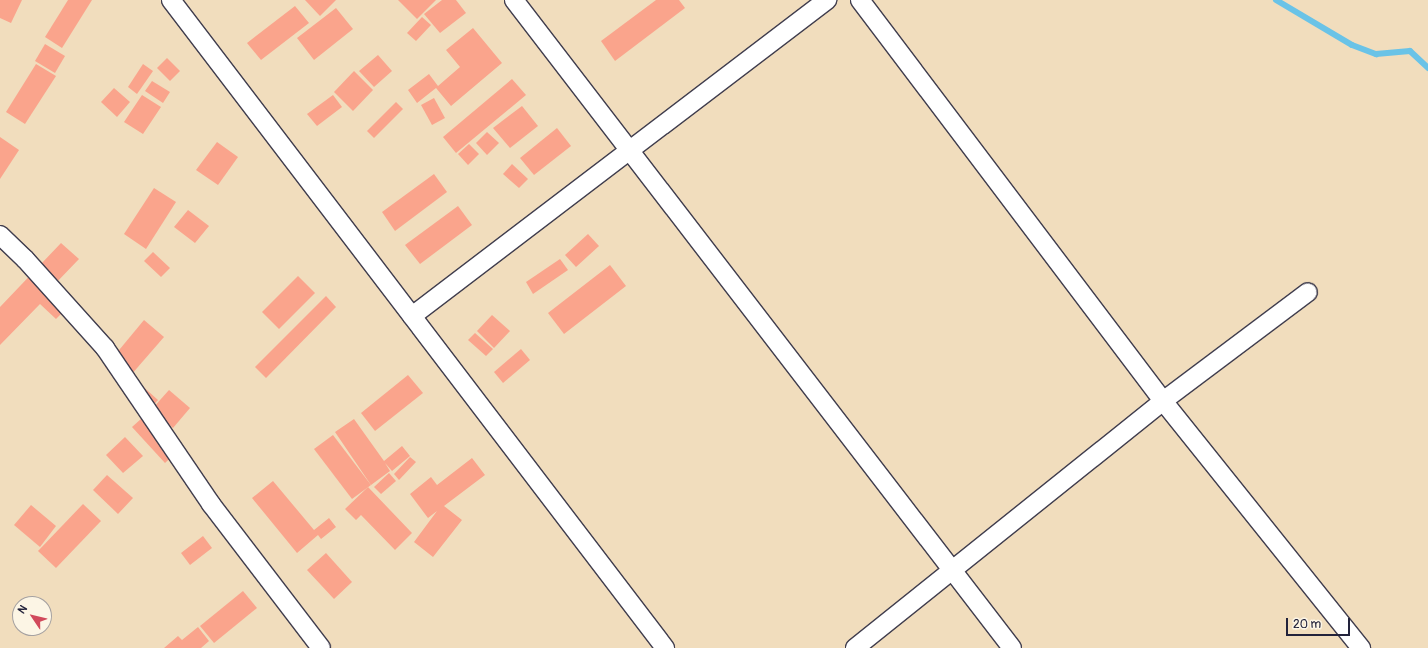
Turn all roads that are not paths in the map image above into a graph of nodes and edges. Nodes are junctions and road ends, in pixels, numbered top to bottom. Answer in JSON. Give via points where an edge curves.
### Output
{"nodes":[{"id":1,"x":171,"y":0,"type":"edge"},
{"id":2,"x":514,"y":0,"type":"edge"},
{"id":3,"x":827,"y":0,"type":"edge"},
{"id":4,"x":860,"y":0,"type":"edge"},
{"id":5,"x":629,"y":150,"type":"junction"},
{"id":6,"x":0,"y":236,"type":"edge"},
{"id":7,"x":1308,"y":292,"type":"dead end"},
{"id":8,"x":412,"y":316,"type":"junction"},
{"id":9,"x":1163,"y":401,"type":"junction"},
{"id":10,"x":951,"y":570,"type":"junction"},
{"id":11,"x":321,"y":648,"type":"edge"},
{"id":12,"x":665,"y":648,"type":"edge"},
{"id":13,"x":855,"y":648,"type":"edge"},
{"id":14,"x":1012,"y":648,"type":"edge"},
{"id":15,"x":1360,"y":648,"type":"edge"}],
"edges":[{"from":1,"to":8,"type":"street"},
{"from":2,"to":5,"type":"street"},
{"from":3,"to":5,"type":"street"},
{"from":4,"to":9,"type":"street"},
{"from":5,"to":8,"type":"street"},
{"from":5,"to":10,"type":"street"},
{"from":6,"to":11,"type":"street","via":[[25,259],[105,348],[211,504]]},
{"from":7,"to":9,"type":"street"},
{"from":8,"to":12,"type":"street"},
{"from":9,"to":10,"type":"street"},
{"from":9,"to":15,"type":"street"},
{"from":10,"to":13,"type":"street"},
{"from":10,"to":14,"type":"street"}]}
